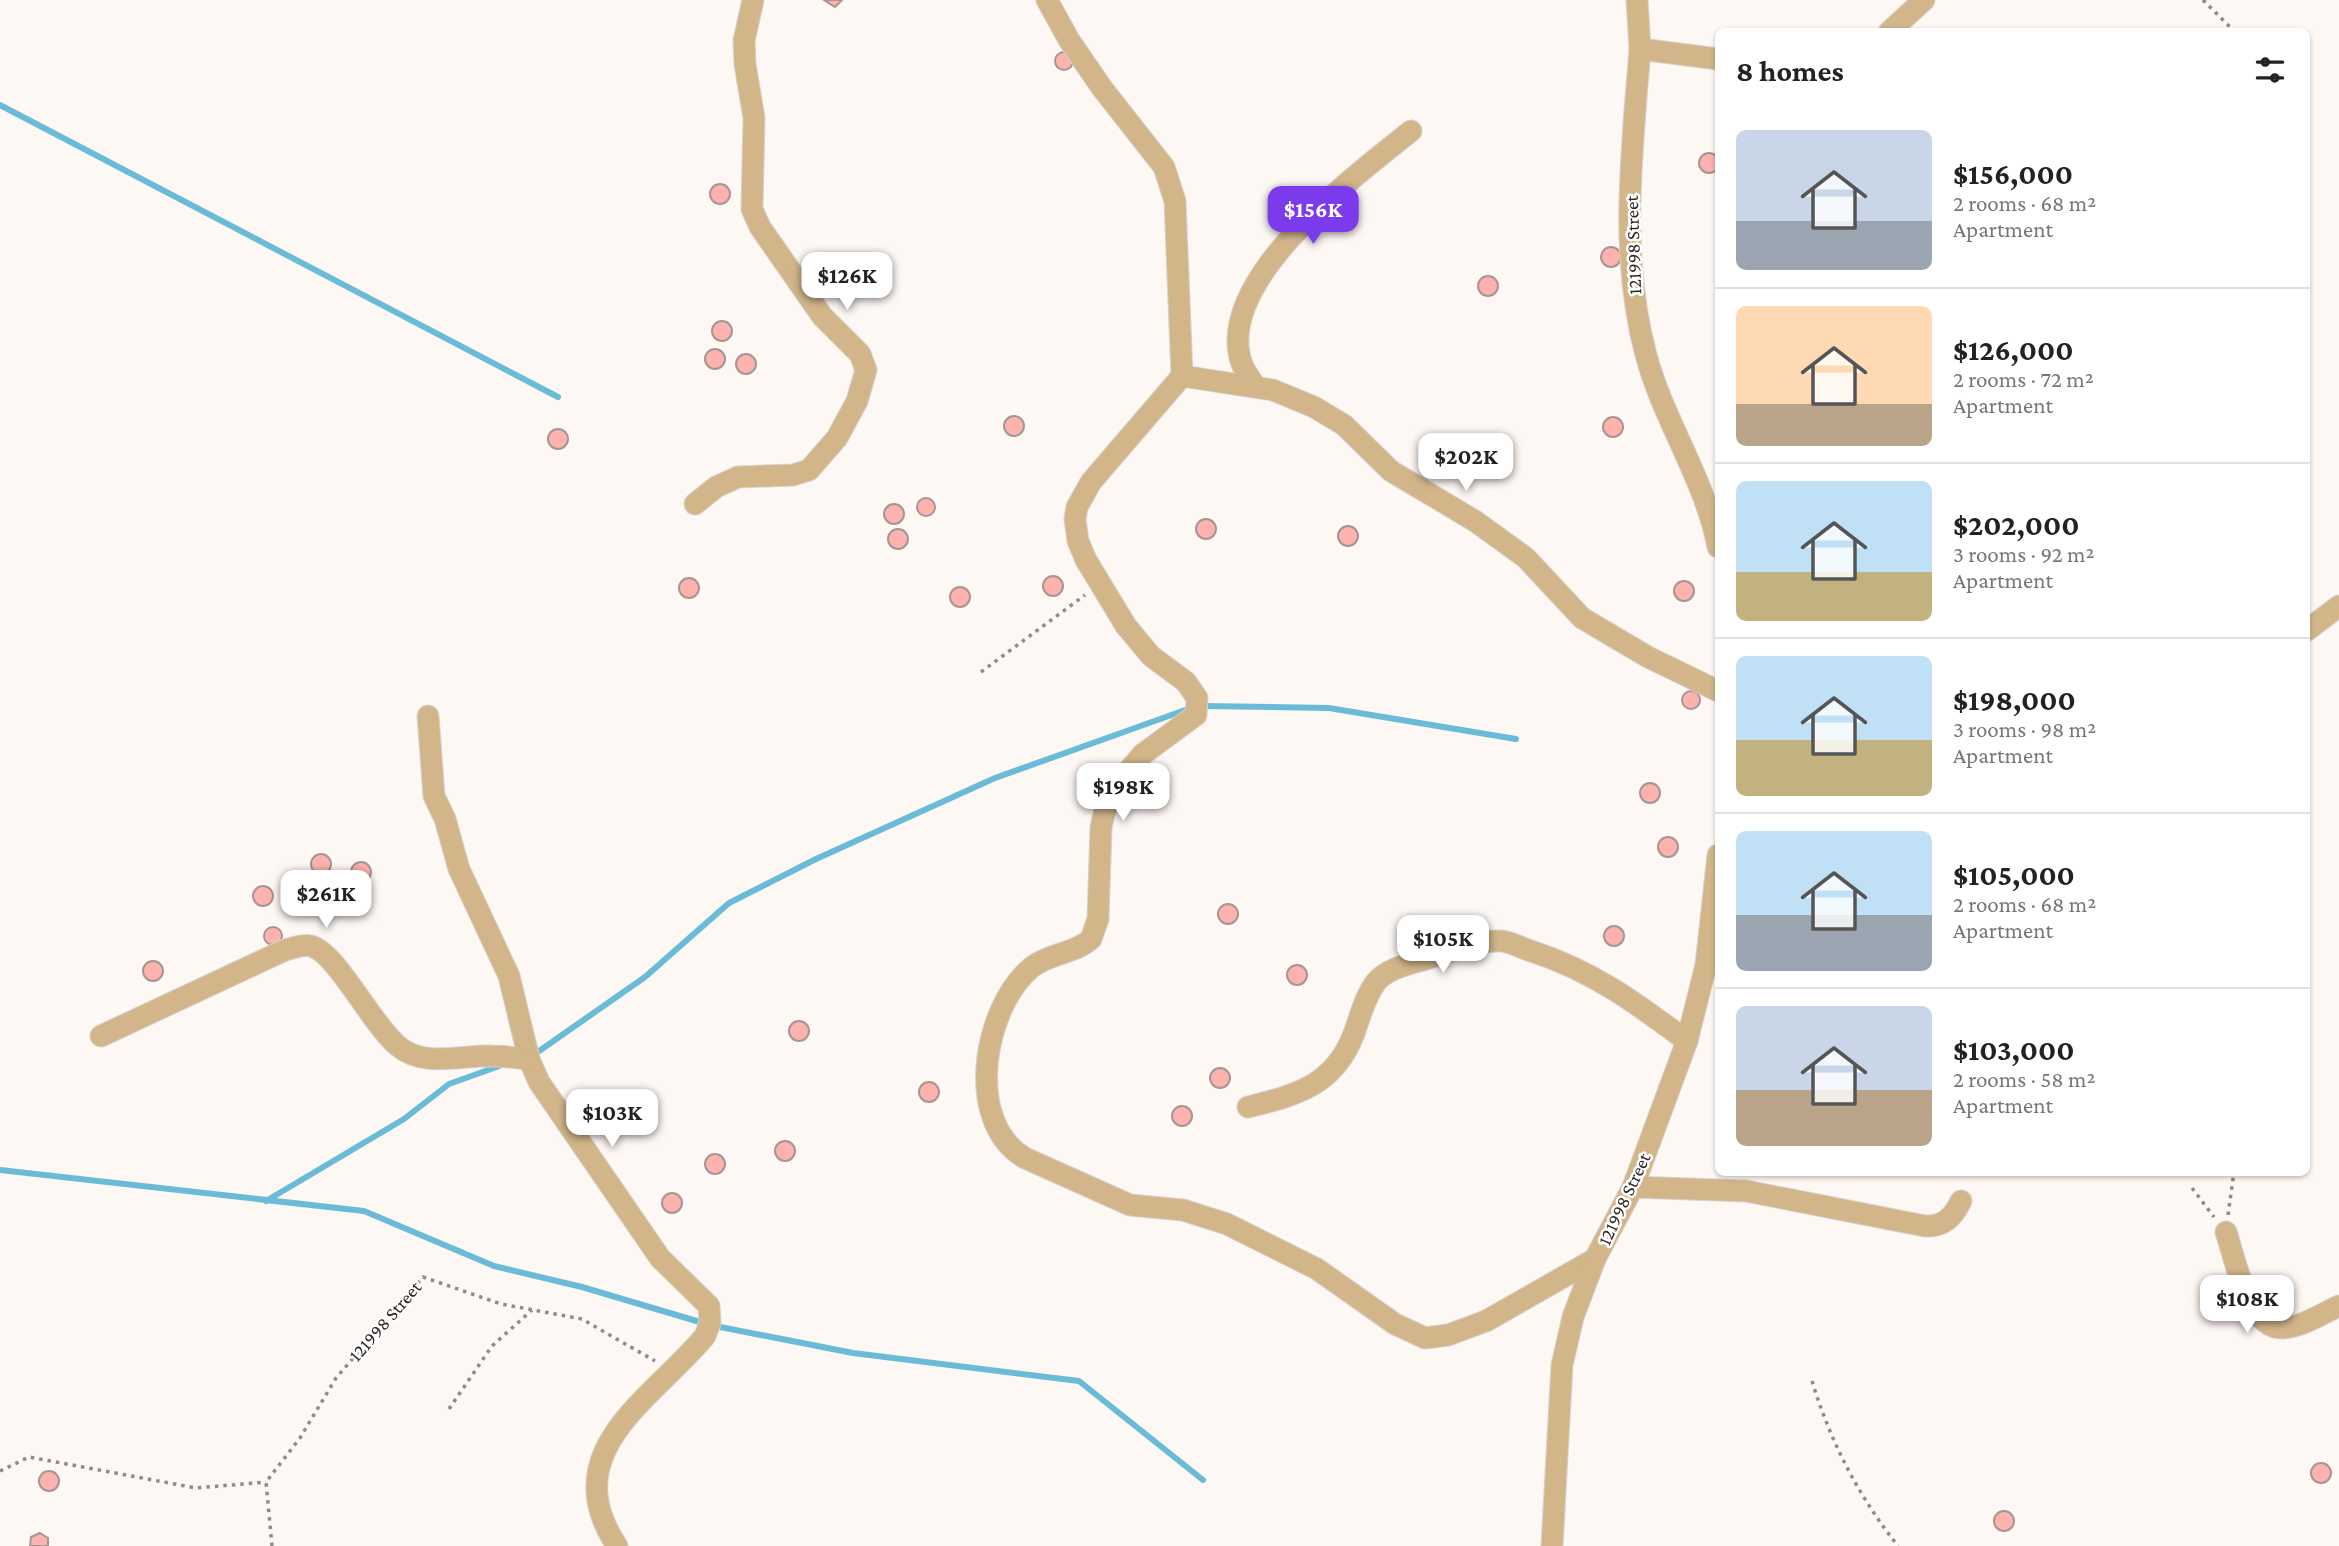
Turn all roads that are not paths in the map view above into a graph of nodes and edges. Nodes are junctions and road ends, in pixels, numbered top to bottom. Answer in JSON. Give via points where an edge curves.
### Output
{"nodes":[{"id":1,"x":753,"y":0,"type":"edge"},
{"id":2,"x":1047,"y":0,"type":"edge"},
{"id":3,"x":1637,"y":0,"type":"edge"},
{"id":4,"x":1924,"y":0,"type":"edge"},
{"id":5,"x":1893,"y":28,"type":"edge"},
{"id":6,"x":1640,"y":49,"type":"junction"},
{"id":7,"x":1715,"y":59,"type":"edge"},
{"id":8,"x":1411,"y":131,"type":"dead end"},
{"id":9,"x":1182,"y":376,"type":"junction"},
{"id":10,"x":1256,"y":387,"type":"junction"},
{"id":11,"x":695,"y":504,"type":"dead end"},
{"id":12,"x":1715,"y":536,"type":"edge"},
{"id":13,"x":2339,"y":606,"type":"edge"},
{"id":14,"x":2310,"y":628,"type":"edge"},
{"id":15,"x":1715,"y":690,"type":"edge"},
{"id":16,"x":428,"y":716,"type":"dead end"},
{"id":17,"x":1715,"y":882,"type":"edge"},
{"id":18,"x":101,"y":1036,"type":"dead end"},
{"id":19,"x":1687,"y":1041,"type":"junction"},
{"id":20,"x":529,"y":1059,"type":"junction"},
{"id":21,"x":1248,"y":1107,"type":"dead end"},
{"id":22,"x":1633,"y":1188,"type":"junction"},
{"id":23,"x":1961,"y":1201,"type":"dead end"},
{"id":24,"x":2226,"y":1232,"type":"road end"},
{"id":25,"x":1595,"y":1259,"type":"junction"},
{"id":26,"x":2339,"y":1306,"type":"edge"},
{"id":27,"x":617,"y":1546,"type":"edge"},
{"id":28,"x":1552,"y":1546,"type":"edge"}],
"edges":[{"from":1,"to":11,"type":"street","via":[[744,41],[754,118],[752,209],[822,316],[860,354],[866,370],[857,401],[836,438],[809,470],[738,477]]},
{"from":2,"to":9,"type":"street","via":[[1102,88],[1164,167],[1175,201]]},
{"from":3,"to":6,"type":"street","name":"121998 Street"},
{"from":4,"to":5,"type":"street"},
{"from":6,"to":7,"type":"street"},
{"from":6,"to":12,"type":"street","name":"121998 Street","via":[[1630,231],[1635,307],[1666,416],[1701,486]]},
{"from":8,"to":10,"type":"street","via":[[1322,206],[1281,248],[1257,283],[1243,311],[1238,337],[1241,364]]},
{"from":9,"to":10,"type":"street"},
{"from":9,"to":25,"type":"street","via":[[1091,482],[1077,507],[1078,541],[1138,642],[1194,690],[1196,715],[1143,754],[1105,810],[1098,919],[1091,939],[1032,968],[1014,989],[1000,1017],[986,1072],[991,1115],[1003,1141],[1025,1158],[1121,1201],[1182,1210],[1227,1224],[1317,1269],[1395,1324],[1424,1338],[1486,1321]]},
{"from":10,"to":15,"type":"street","via":[[1293,396],[1344,425],[1391,471],[1491,531],[1526,558],[1582,618]]},
{"from":13,"to":14,"type":"street"},
{"from":16,"to":20,"type":"street","via":[[434,796],[459,869],[509,976]]},
{"from":17,"to":19,"type":"street","name":"121998 Street","via":[[1706,965]]},
{"from":18,"to":20,"type":"street","via":[[301,946],[329,956],[368,1014],[400,1048],[422,1057]]},
{"from":19,"to":21,"type":"street","via":[[1627,996],[1563,960],[1511,943],[1482,942],[1389,972],[1370,991],[1336,1068],[1297,1093]]},
{"from":19,"to":22,"type":"street","name":"121998 Street"},
{"from":20,"to":27,"type":"street","via":[[539,1082],[635,1225],[660,1258],[709,1306],[705,1336],[635,1406],[611,1438],[601,1461],[596,1493]]},
{"from":22,"to":23,"type":"street","via":[[1746,1191],[1924,1226],[1949,1220]]},
{"from":22,"to":25,"type":"street","name":"121998 Street"},
{"from":24,"to":26,"type":"street","via":[[2252,1308],[2272,1327],[2306,1323]]},
{"from":25,"to":28,"type":"street","name":"121998 Street","via":[[1573,1317],[1562,1365]]}]}
